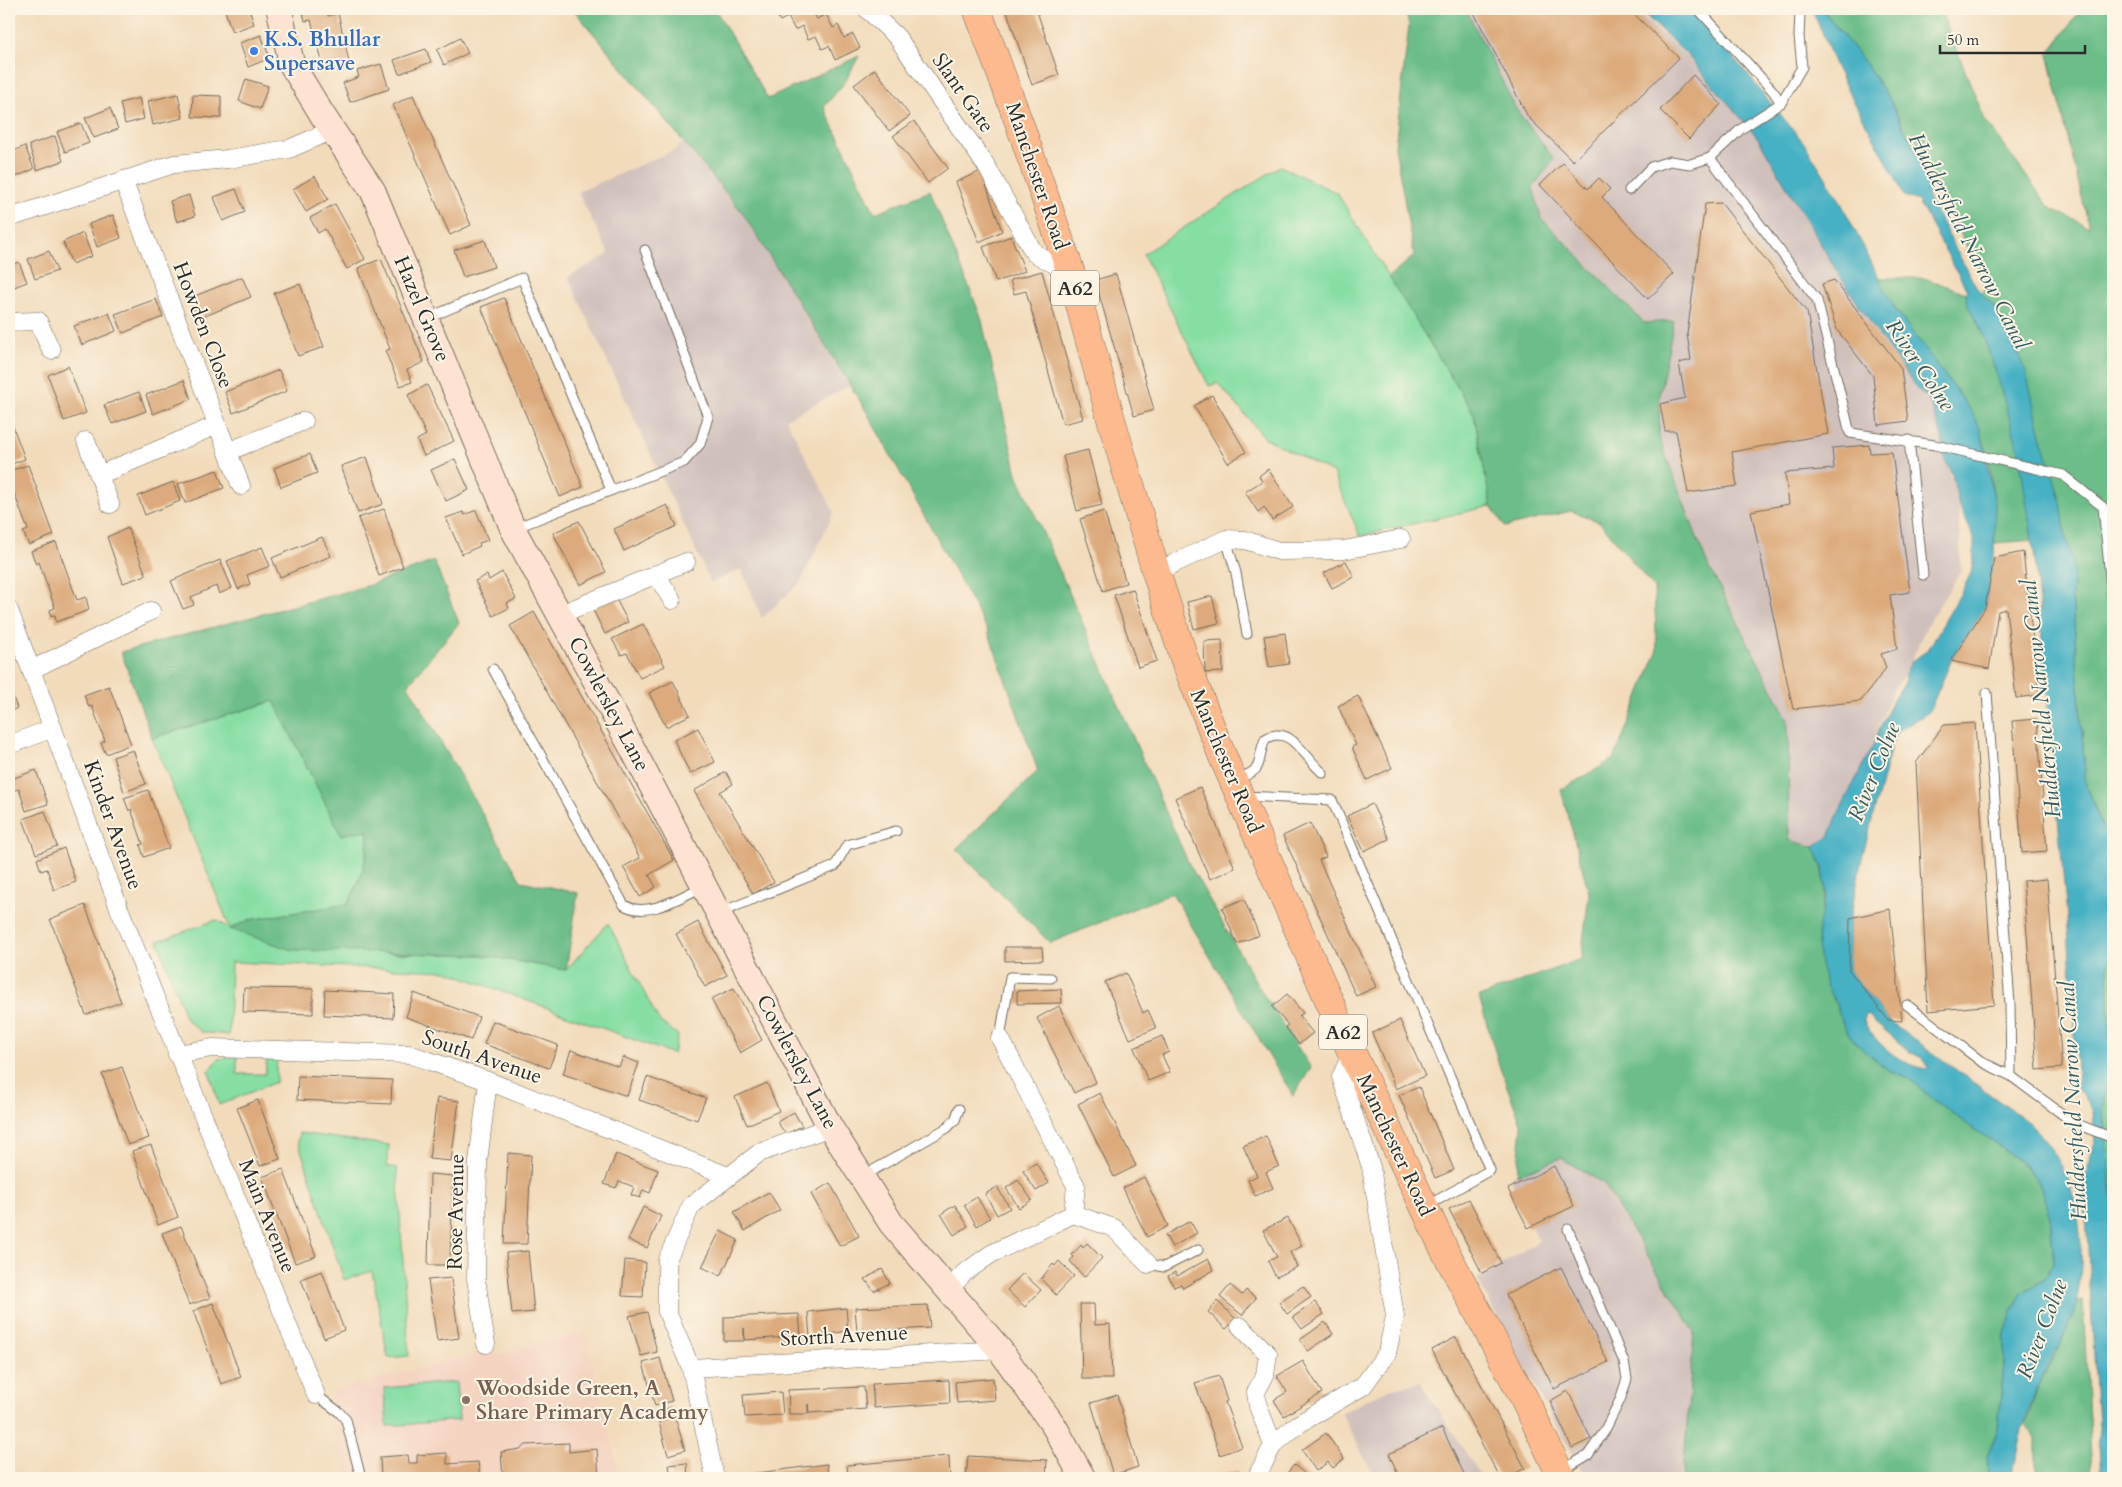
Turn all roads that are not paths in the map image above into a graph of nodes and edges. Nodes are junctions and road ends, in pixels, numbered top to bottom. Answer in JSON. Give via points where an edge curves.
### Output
{"nodes":[{"id":1,"x":279,"y":9,"type":"edge"},
{"id":2,"x":977,"y":9,"type":"edge"},
{"id":3,"x":1698,"y":9,"type":"edge"},
{"id":4,"x":874,"y":11,"type":"edge"},
{"id":5,"x":1800,"y":13,"type":"dead end"},
{"id":6,"x":1778,"y":105,"type":"junction"},
{"id":7,"x":333,"y":130,"type":"junction"},
{"id":8,"x":1710,"y":158,"type":"junction"},
{"id":9,"x":123,"y":180,"type":"junction"},
{"id":10,"x":1629,"y":190,"type":"dead end"},
{"id":11,"x":9,"y":218,"type":"edge"},
{"id":12,"x":645,"y":250,"type":"dead end"},
{"id":13,"x":1071,"y":273,"type":"junction"},
{"id":14,"x":427,"y":319,"type":"junction"},
{"id":15,"x":9,"y":322,"type":"edge"},
{"id":16,"x":50,"y":350,"type":"dead end"},
{"id":17,"x":304,"y":421,"type":"dead end"},
{"id":18,"x":217,"y":425,"type":"junction"},
{"id":19,"x":1909,"y":440,"type":"junction"},
{"id":20,"x":86,"y":441,"type":"dead end"},
{"id":21,"x":227,"y":452,"type":"junction"},
{"id":22,"x":99,"y":475,"type":"junction"},
{"id":23,"x":241,"y":486,"type":"dead end"},
{"id":24,"x":611,"y":490,"type":"junction"},
{"id":25,"x":110,"y":504,"type":"dead end"},
{"id":26,"x":513,"y":529,"type":"junction"},
{"id":27,"x":1226,"y":539,"type":"junction"},
{"id":28,"x":1401,"y":539,"type":"dead end"},
{"id":29,"x":686,"y":562,"type":"dead end"},
{"id":30,"x":1156,"y":572,"type":"junction"},
{"id":31,"x":656,"y":574,"type":"junction"},
{"id":32,"x":1923,"y":575,"type":"dead end"},
{"id":33,"x":672,"y":600,"type":"dead end"},
{"id":34,"x":2113,"y":606,"type":"edge"},
{"id":35,"x":9,"y":610,"type":"edge"},
{"id":36,"x":151,"y":611,"type":"dead end"},
{"id":37,"x":561,"y":614,"type":"junction"},
{"id":38,"x":1247,"y":634,"type":"dead end"},
{"id":39,"x":493,"y":669,"type":"dead end"},
{"id":40,"x":31,"y":670,"type":"junction"},
{"id":41,"x":1987,"y":693,"type":"dead end"},
{"id":42,"x":53,"y":728,"type":"junction"},
{"id":43,"x":9,"y":745,"type":"edge"},
{"id":44,"x":1323,"y":773,"type":"dead end"},
{"id":45,"x":1237,"y":788,"type":"junction"},
{"id":46,"x":896,"y":831,"type":"dead end"},
{"id":47,"x":705,"y":886,"type":"junction"},
{"id":48,"x":719,"y":914,"type":"junction"},
{"id":49,"x":1052,"y":978,"type":"dead end"},
{"id":50,"x":1907,"y":1005,"type":"dead end"},
{"id":51,"x":1000,"y":1038,"type":"joint"},
{"id":52,"x":1352,"y":1053,"type":"junction"},
{"id":53,"x":177,"y":1054,"type":"junction"},
{"id":54,"x":2011,"y":1076,"type":"junction"},
{"id":55,"x":488,"y":1081,"type":"junction"},
{"id":56,"x":959,"y":1109,"type":"dead end"},
{"id":57,"x":830,"y":1127,"type":"junction"},
{"id":58,"x":2113,"y":1138,"type":"edge"},
{"id":59,"x":728,"y":1176,"type":"junction"},
{"id":60,"x":862,"y":1177,"type":"junction"},
{"id":61,"x":1424,"y":1207,"type":"junction"},
{"id":62,"x":1073,"y":1214,"type":"junction"},
{"id":63,"x":1568,"y":1230,"type":"dead end"},
{"id":64,"x":1198,"y":1250,"type":"dead end"},
{"id":65,"x":1148,"y":1264,"type":"joint"},
{"id":66,"x":948,"y":1291,"type":"junction"},
{"id":67,"x":1240,"y":1326,"type":"dead end"},
{"id":68,"x":486,"y":1344,"type":"dead end"},
{"id":69,"x":1000,"y":1350,"type":"junction"},
{"id":70,"x":691,"y":1368,"type":"junction"},
{"id":71,"x":316,"y":1395,"type":"joint"},
{"id":72,"x":1273,"y":1445,"type":"junction"},
{"id":73,"x":1560,"y":1475,"type":"edge"},
{"id":74,"x":360,"y":1478,"type":"edge"},
{"id":75,"x":714,"y":1478,"type":"edge"},
{"id":76,"x":1083,"y":1478,"type":"edge"},
{"id":77,"x":1256,"y":1478,"type":"edge"}],
"edges":[{"from":1,"to":7,"type":"street","name":"Hazel Grove","via":[[292,65]]},
{"from":2,"to":13,"type":"main road","name":"Manchester Road","number":"A62"},
{"from":3,"to":6,"type":"lane","via":[[1773,92]]},
{"from":4,"to":13,"type":"street","name":"Slant Gate","via":[[897,37],[987,167],[1034,253]]},
{"from":5,"to":6,"type":"lane","via":[[1802,67]]},
{"from":6,"to":8,"type":"lane","via":[[1741,129]]},
{"from":7,"to":9,"type":"street","via":[[289,149],[174,164]]},
{"from":7,"to":14,"type":"street","name":"Hazel Grove","via":[[373,191]]},
{"from":8,"to":10,"type":"lane","via":[[1690,164],[1670,161],[1651,167]]},
{"from":8,"to":19,"type":"lane","via":[[1817,300],[1850,433]]},
{"from":9,"to":11,"type":"street"},
{"from":9,"to":18,"type":"street","name":"Howden Close"},
{"from":12,"to":24,"type":"lane","via":[[708,417],[700,444],[684,462]]},
{"from":13,"to":30,"type":"main road","name":"Manchester Road","number":"A62"},
{"from":14,"to":24,"type":"lane","via":[[522,278]]},
{"from":14,"to":26,"type":"street","name":"Hazel Grove"},
{"from":15,"to":16,"type":"street","via":[[38,321]]},
{"from":17,"to":21,"type":"street"},
{"from":18,"to":21,"type":"street","name":"Howden Close"},
{"from":18,"to":22,"type":"street"},
{"from":19,"to":32,"type":"lane"},
{"from":19,"to":34,"type":"lane","via":[[2063,475],[2102,507]]},
{"from":20,"to":22,"type":"street"},
{"from":21,"to":23,"type":"street","name":"Howden Close"},
{"from":22,"to":25,"type":"street"},
{"from":24,"to":26,"type":"lane"},
{"from":26,"to":37,"type":"street","name":"Hazel Grove"},
{"from":27,"to":28,"type":"street","via":[[1245,540],[1279,551],[1344,550]]},
{"from":27,"to":30,"type":"street"},
{"from":27,"to":38,"type":"lane"},
{"from":29,"to":31,"type":"street"},
{"from":30,"to":45,"type":"main road","name":"Manchester Road","number":"A62","via":[[1184,658]]},
{"from":31,"to":33,"type":"street"},
{"from":31,"to":37,"type":"street"},
{"from":35,"to":40,"type":"street","name":"Kinder Avenue"},
{"from":36,"to":40,"type":"street"},
{"from":37,"to":47,"type":"street","name":"Cowlersley Lane"},
{"from":39,"to":47,"type":"lane","via":[[624,905],[632,909],[660,906]]},
{"from":40,"to":42,"type":"street","name":"Kinder Avenue"},
{"from":41,"to":54,"type":"lane","via":[[2010,1004]]},
{"from":42,"to":43,"type":"street"},
{"from":42,"to":53,"type":"street","name":"Kinder Avenue"},
{"from":44,"to":45,"type":"lane","via":[[1313,766],[1293,741],[1282,734],[1273,734],[1265,739],[1257,769]]},
{"from":45,"to":52,"type":"main road","name":"Manchester Road","number":"A62"},
{"from":45,"to":61,"type":"lane","via":[[1332,800],[1490,1170]]},
{"from":46,"to":48,"type":"lane","via":[[847,845],[835,866]]},
{"from":47,"to":48,"type":"street","name":"Cowlersley Lane"},
{"from":48,"to":57,"type":"street","name":"Cowlersley Lane"},
{"from":49,"to":51,"type":"lane","via":[[1010,977]]},
{"from":50,"to":54,"type":"lane","via":[[1976,1057]]},
{"from":51,"to":62,"type":"street","via":[[1076,1186]]},
{"from":52,"to":61,"type":"main road","name":"Manchester Road","number":"A62"},
{"from":52,"to":72,"type":"street","via":[[1341,1077],[1371,1167],[1395,1316],[1387,1353],[1363,1386],[1297,1425]]},
{"from":53,"to":55,"type":"street","name":"South Avenue","via":[[212,1048],[409,1054]]},
{"from":53,"to":71,"type":"street","name":"Main Avenue"},
{"from":54,"to":58,"type":"lane","via":[[2074,1123]]},
{"from":55,"to":59,"type":"street","name":"South Avenue"},
{"from":55,"to":68,"type":"street","name":"Rose Avenue","via":[[478,1162],[476,1279]]},
{"from":56,"to":60,"type":"lane","via":[[955,1120],[946,1128]]},
{"from":57,"to":59,"type":"street","via":[[760,1153]]},
{"from":57,"to":60,"type":"street","name":"Cowlersley Lane"},
{"from":59,"to":70,"type":"street","via":[[691,1206],[667,1260],[667,1312]]},
{"from":60,"to":66,"type":"street","name":"Cowlersley Lane","via":[[891,1223]]},
{"from":61,"to":73,"type":"main road","name":"Manchester Road","number":"A62","via":[[1524,1398]]},
{"from":62,"to":65,"type":"street","via":[[1114,1228]]},
{"from":62,"to":66,"type":"street","via":[[992,1254],[964,1273]]},
{"from":63,"to":73,"type":"lane","via":[[1624,1362],[1627,1379],[1604,1432],[1588,1455]]},
{"from":64,"to":65,"type":"lane","via":[[1164,1267]]},
{"from":66,"to":69,"type":"street","name":"Cowlersley Lane"},
{"from":67,"to":72,"type":"street","via":[[1268,1354],[1265,1375],[1256,1392]]},
{"from":69,"to":70,"type":"street","name":"Storth Avenue"},
{"from":69,"to":76,"type":"street","name":"Cowlersley Lane","via":[[1054,1426]]},
{"from":70,"to":75,"type":"street"},
{"from":71,"to":74,"type":"lane","via":[[346,1420]]},
{"from":72,"to":77,"type":"street"}]}
